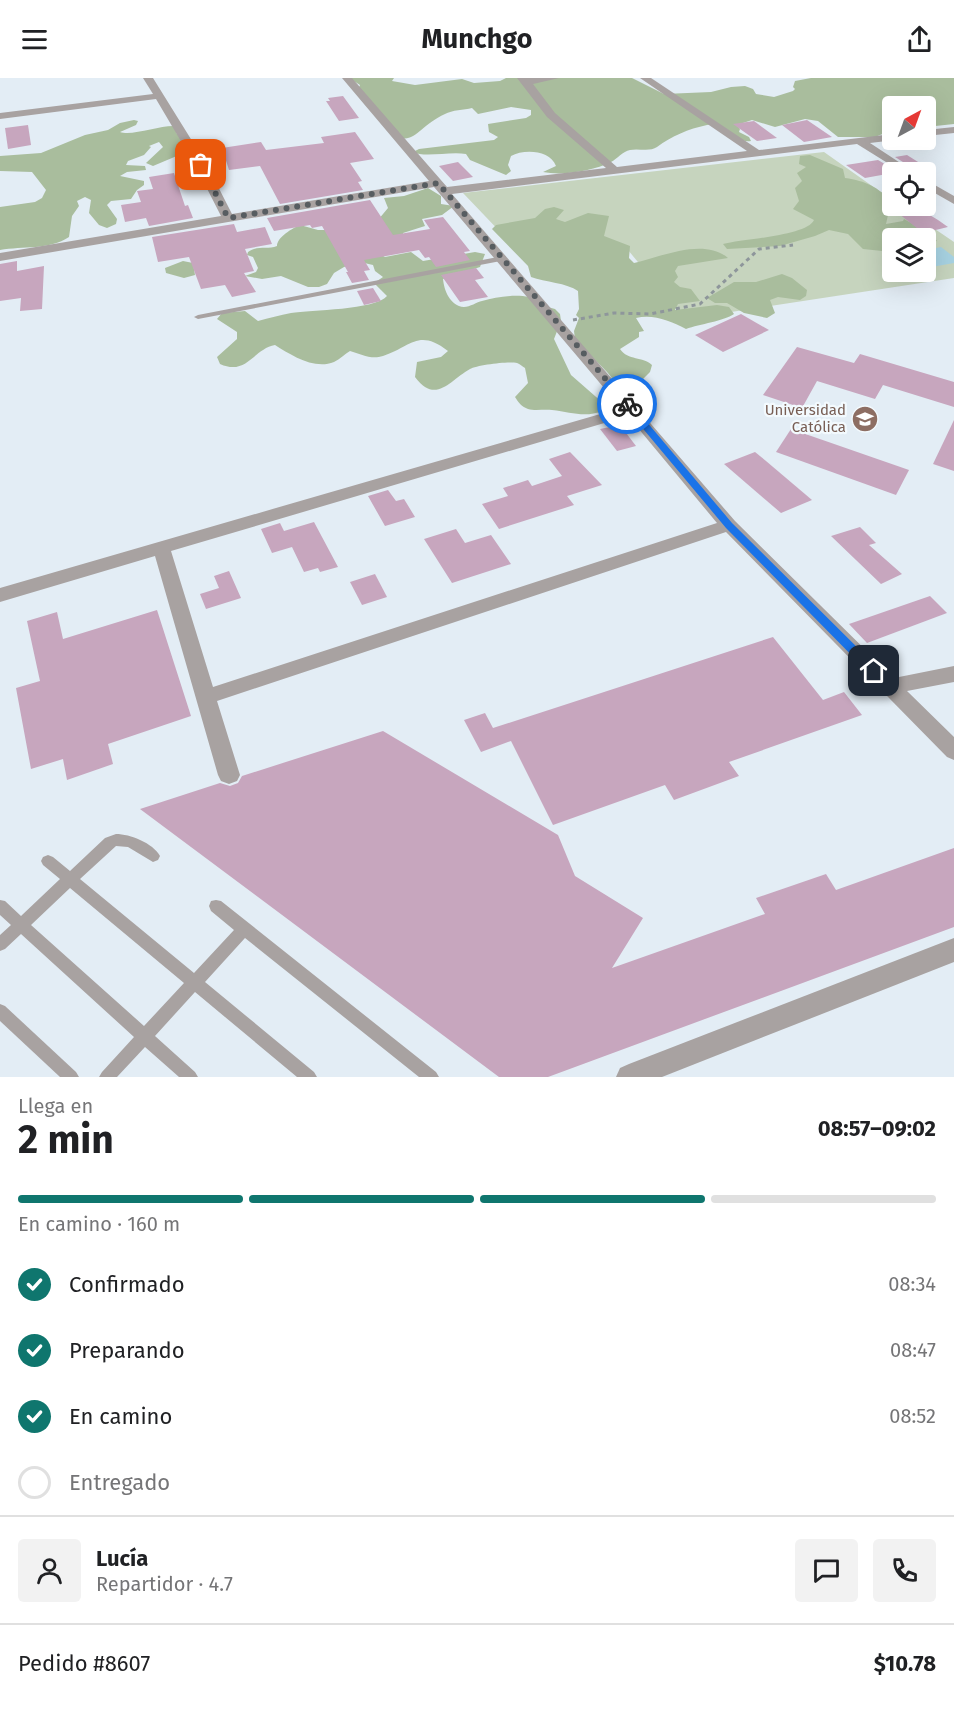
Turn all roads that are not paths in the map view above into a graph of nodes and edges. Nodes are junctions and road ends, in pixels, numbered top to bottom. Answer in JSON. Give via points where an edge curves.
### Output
{"nodes":[{"id":1,"x":148,"y":78,"type":"edge"},
{"id":2,"x":346,"y":78,"type":"edge"},
{"id":3,"x":554,"y":78,"type":"edge"},
{"id":4,"x":645,"y":78,"type":"edge"},
{"id":5,"x":524,"y":80,"type":"edge"},
{"id":6,"x":159,"y":96,"type":"junction"},
{"id":7,"x":0,"y":116,"type":"edge"},
{"id":8,"x":954,"y":130,"type":"edge"},
{"id":9,"x":940,"y":131,"type":"junction"},
{"id":10,"x":936,"y":132,"type":"edge"},
{"id":11,"x":882,"y":138,"type":"edge"},
{"id":12,"x":954,"y":140,"type":"edge"},
{"id":13,"x":860,"y":141,"type":"junction"},
{"id":14,"x":756,"y":153,"type":"junction"},
{"id":15,"x":893,"y":162,"type":"edge"},
{"id":16,"x":614,"y":170,"type":"junction"},
{"id":17,"x":441,"y":187,"type":"junction"},
{"id":18,"x":936,"y":189,"type":"edge"},
{"id":19,"x":954,"y":201,"type":"edge"},
{"id":20,"x":228,"y":218,"type":"junction"},
{"id":21,"x":0,"y":257,"type":"edge"},
{"id":22,"x":503,"y":258,"type":"junction"},
{"id":23,"x":198,"y":317,"type":"dead end"},
{"id":24,"x":632,"y":410,"type":"junction"},
{"id":25,"x":729,"y":525,"type":"junction"},
{"id":26,"x":161,"y":547,"type":"junction"},
{"id":27,"x":0,"y":595,"type":"edge"},
{"id":28,"x":954,"y":674,"type":"edge"},
{"id":29,"x":890,"y":687,"type":"junction"},
{"id":30,"x":205,"y":697,"type":"junction"},
{"id":31,"x":954,"y":751,"type":"edge"},
{"id":32,"x":229,"y":776,"type":"dead end"},
{"id":33,"x":153,"y":856,"type":"dead end"},
{"id":34,"x":48,"y":861,"type":"dead end"},
{"id":35,"x":70,"y":879,"type":"junction"},
{"id":36,"x":0,"y":906,"type":"edge"},
{"id":37,"x":216,"y":906,"type":"dead end"},
{"id":38,"x":21,"y":925,"type":"junction"},
{"id":39,"x":244,"y":929,"type":"junction"},
{"id":40,"x":0,"y":944,"type":"edge"},
{"id":41,"x":954,"y":950,"type":"edge"},
{"id":42,"x":193,"y":982,"type":"junction"},
{"id":43,"x":0,"y":1011,"type":"edge"},
{"id":44,"x":145,"y":1035,"type":"junction"},
{"id":45,"x":70,"y":1077,"type":"edge"},
{"id":46,"x":107,"y":1077,"type":"edge"},
{"id":47,"x":190,"y":1077,"type":"edge"},
{"id":48,"x":309,"y":1077,"type":"edge"},
{"id":49,"x":431,"y":1077,"type":"edge"},
{"id":50,"x":629,"y":1077,"type":"edge"}],
"edges":[{"from":1,"to":6,"type":"street"},
{"from":2,"to":17,"type":"street"},
{"from":3,"to":5,"type":"street"},
{"from":4,"to":14,"type":"street"},
{"from":5,"to":16,"type":"street","via":[[552,116],[597,151]]},
{"from":6,"to":7,"type":"street"},
{"from":6,"to":20,"type":"street"},
{"from":8,"to":9,"type":"street"},
{"from":9,"to":10,"type":"street"},
{"from":9,"to":12,"type":"street"},
{"from":11,"to":13,"type":"street"},
{"from":13,"to":14,"type":"street"},
{"from":13,"to":15,"type":"street"},
{"from":14,"to":16,"type":"street"},
{"from":16,"to":17,"type":"street"},
{"from":17,"to":20,"type":"street"},
{"from":17,"to":22,"type":"street"},
{"from":18,"to":19,"type":"street"},
{"from":20,"to":21,"type":"street"},
{"from":22,"to":23,"type":"lane"},
{"from":22,"to":24,"type":"street"},
{"from":24,"to":25,"type":"street"},
{"from":24,"to":26,"type":"street"},
{"from":25,"to":29,"type":"street"},
{"from":25,"to":30,"type":"street"},
{"from":26,"to":27,"type":"street"},
{"from":26,"to":30,"type":"street"},
{"from":28,"to":29,"type":"street"},
{"from":29,"to":31,"type":"street"},
{"from":30,"to":32,"type":"street"},
{"from":33,"to":35,"type":"lane","via":[[119,838]]},
{"from":34,"to":35,"type":"lane"},
{"from":35,"to":38,"type":"lane"},
{"from":35,"to":42,"type":"lane"},
{"from":36,"to":38,"type":"lane"},
{"from":37,"to":39,"type":"lane"},
{"from":38,"to":40,"type":"lane"},
{"from":38,"to":44,"type":"lane"},
{"from":39,"to":42,"type":"lane"},
{"from":39,"to":49,"type":"lane"},
{"from":41,"to":50,"type":"street"},
{"from":42,"to":44,"type":"lane"},
{"from":42,"to":48,"type":"lane"},
{"from":43,"to":45,"type":"lane"},
{"from":44,"to":46,"type":"lane"},
{"from":44,"to":47,"type":"lane"}]}
